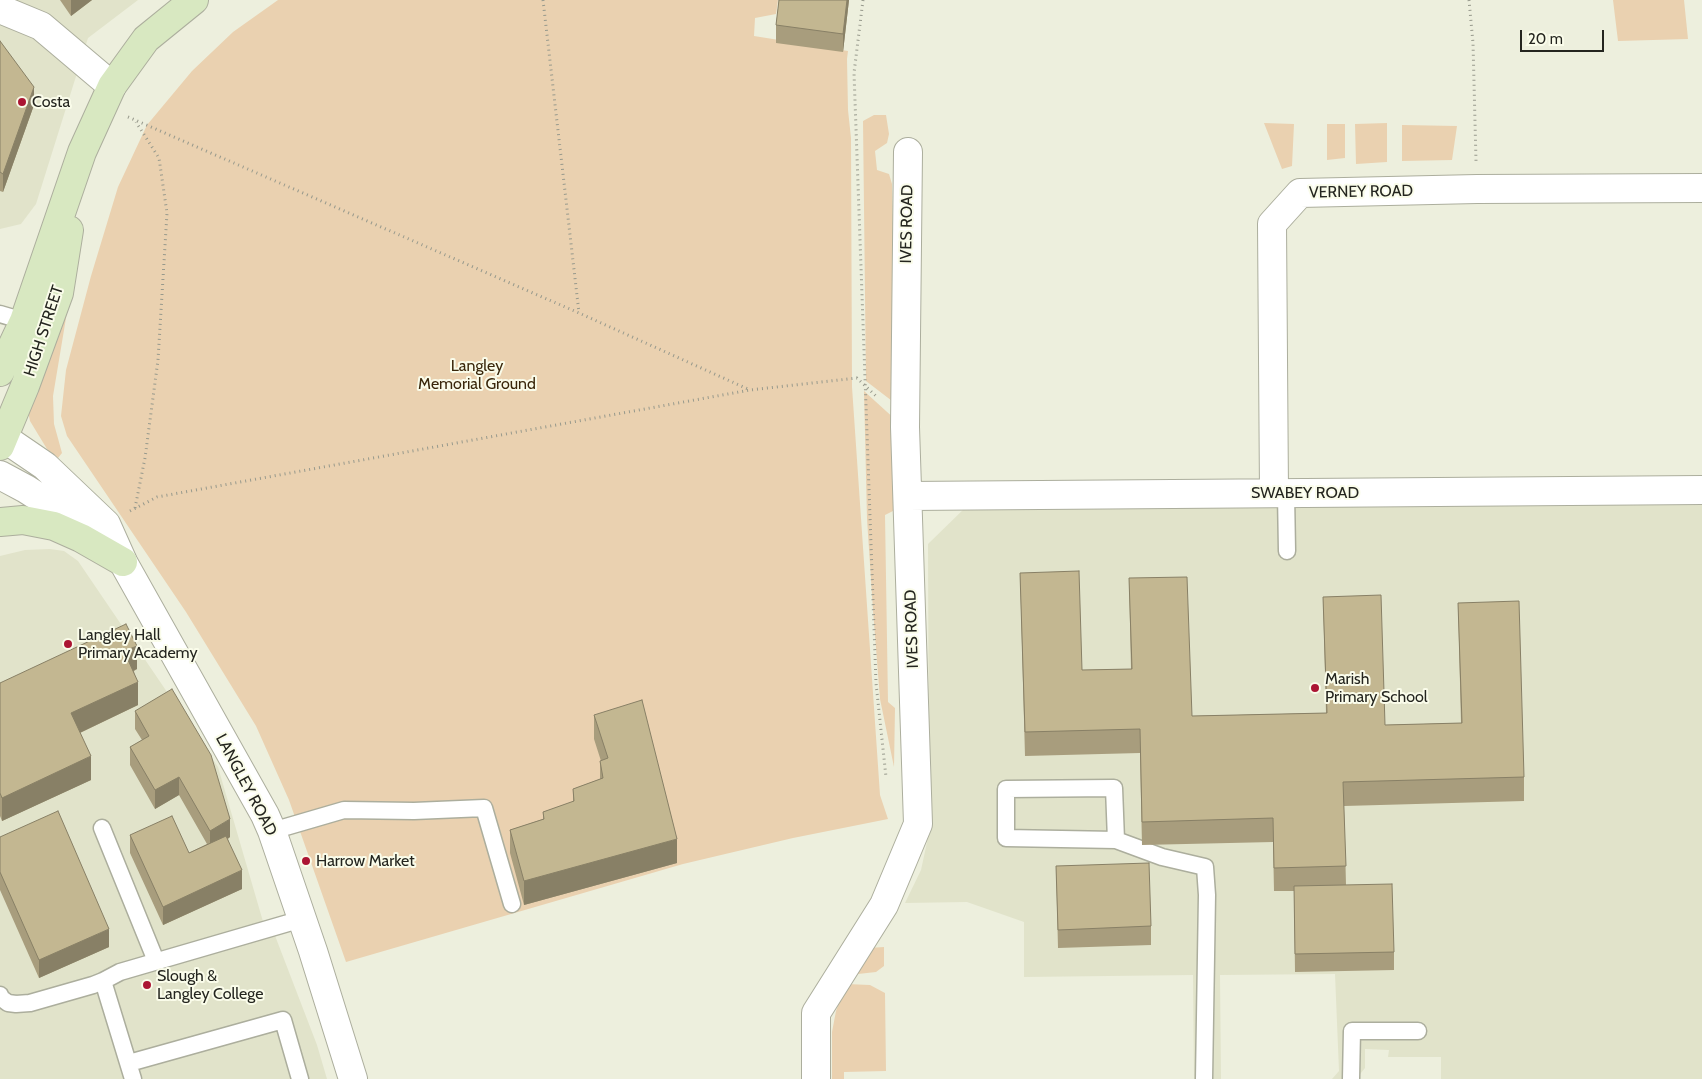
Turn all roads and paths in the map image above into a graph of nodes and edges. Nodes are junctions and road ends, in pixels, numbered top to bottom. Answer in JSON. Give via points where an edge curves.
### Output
{"nodes":[{"id":1,"x":194,"y":0,"type":"edge"},
{"id":2,"x":543,"y":0,"type":"edge"},
{"id":3,"x":863,"y":0,"type":"edge"},
{"id":4,"x":1469,"y":0,"type":"edge"},
{"id":5,"x":0,"y":9,"type":"edge"},
{"id":6,"x":107,"y":96,"type":"junction"},
{"id":7,"x":136,"y":121,"type":"junction"},
{"id":8,"x":82,"y":152,"type":"junction"},
{"id":9,"x":902,"y":164,"type":"dead end"},
{"id":10,"x":1702,"y":188,"type":"edge"},
{"id":11,"x":1477,"y":189,"type":"junction"},
{"id":12,"x":579,"y":313,"type":"junction"},
{"id":13,"x":12,"y":317,"type":"edge"},
{"id":14,"x":0,"y":372,"type":"edge"},
{"id":15,"x":864,"y":384,"type":"junction"},
{"id":16,"x":750,"y":390,"type":"junction"},
{"id":17,"x":905,"y":426,"type":"junction"},
{"id":18,"x":1,"y":441,"type":"edge"},
{"id":19,"x":0,"y":475,"type":"edge"},
{"id":20,"x":1702,"y":490,"type":"edge"},
{"id":21,"x":1280,"y":493,"type":"junction"},
{"id":22,"x":908,"y":496,"type":"junction"},
{"id":23,"x":135,"y":508,"type":"junction"},
{"id":24,"x":0,"y":522,"type":"edge"},
{"id":25,"x":106,"y":524,"type":"junction"},
{"id":26,"x":1286,"y":551,"type":"dead end"},
{"id":27,"x":123,"y":562,"type":"junction"},
{"id":28,"x":886,"y":780,"type":"dead end"},
{"id":29,"x":102,"y":828,"type":"dead end"},
{"id":30,"x":272,"y":831,"type":"junction"},
{"id":31,"x":1116,"y":840,"type":"junction"},
{"id":32,"x":512,"y":904,"type":"dead end"},
{"id":33,"x":302,"y":919,"type":"junction"},
{"id":34,"x":156,"y":961,"type":"junction"},
{"id":35,"x":103,"y":980,"type":"junction"},
{"id":36,"x":0,"y":995,"type":"edge"},
{"id":37,"x":1418,"y":1031,"type":"dead end"},
{"id":38,"x":131,"y":1071,"type":"edge"},
{"id":39,"x":300,"y":1079,"type":"edge"},
{"id":40,"x":353,"y":1079,"type":"edge"},
{"id":41,"x":816,"y":1079,"type":"edge"},
{"id":42,"x":1204,"y":1079,"type":"edge"},
{"id":43,"x":1351,"y":1079,"type":"edge"}],
"edges":[{"from":1,"to":6,"type":"main road","name":"HIGH STREET","via":[[146,39]]},
{"from":2,"to":12,"type":"path"},
{"from":3,"to":15,"type":"path","via":[[854,73]]},
{"from":4,"to":11,"type":"path"},
{"from":5,"to":6,"type":"street","via":[[41,26]]},
{"from":6,"to":7,"type":"path"},
{"from":6,"to":8,"type":"main road","name":"HIGH STREET"},
{"from":7,"to":12,"type":"path"},
{"from":7,"to":23,"type":"path","via":[[158,158],[168,213],[158,360]]},
{"from":8,"to":13,"type":"main road","name":"HIGH STREET"},
{"from":8,"to":18,"type":"main road","name":"HIGH STREET","via":[[59,293]]},
{"from":9,"to":17,"type":"street","name":"IVES ROAD"},
{"from":10,"to":11,"type":"street","name":"VERNEY ROAD"},
{"from":11,"to":21,"type":"street","name":"VERNEY ROAD","via":[[1300,193],[1272,224]]},
{"from":12,"to":16,"type":"path"},
{"from":13,"to":14,"type":"main road","name":"HIGH STREET"},
{"from":15,"to":16,"type":"path","via":[[857,378]]},
{"from":15,"to":17,"type":"path"},
{"from":15,"to":28,"type":"path","via":[[876,682]]},
{"from":16,"to":23,"type":"path","via":[[167,495]]},
{"from":17,"to":22,"type":"street","name":"IVES ROAD"},
{"from":18,"to":25,"type":"street","name":"LANGLEY ROAD","via":[[45,466]]},
{"from":19,"to":27,"type":"street","name":"LANGLEY ROAD","via":[[95,533]]},
{"from":20,"to":21,"type":"street","name":"SWABEY ROAD"},
{"from":21,"to":22,"type":"street","name":"SWABEY ROAD"},
{"from":21,"to":26,"type":"lane"},
{"from":22,"to":41,"type":"street","name":"IVES ROAD","via":[[918,824],[884,905],[816,1013]]},
{"from":23,"to":25,"type":"path"},
{"from":24,"to":27,"type":"main road","via":[[23,520],[54,526]]},
{"from":25,"to":27,"type":"street","name":"LANGLEY ROAD"},
{"from":27,"to":30,"type":"street","name":"LANGLEY ROAD"},
{"from":29,"to":34,"type":"lane"},
{"from":30,"to":32,"type":"lane","via":[[344,810],[484,808]]},
{"from":30,"to":33,"type":"street","name":"LANGLEY ROAD"},
{"from":31,"to":31,"type":"lane","via":[[1006,838],[1006,789],[1114,788]]},
{"from":31,"to":42,"type":"lane","via":[[1162,857],[1205,867]]},
{"from":33,"to":34,"type":"lane"},
{"from":33,"to":40,"type":"street","name":"LANGLEY ROAD"},
{"from":34,"to":35,"type":"lane"},
{"from":35,"to":36,"type":"lane","via":[[30,1003],[8,1003]]},
{"from":35,"to":38,"type":"lane"},
{"from":37,"to":43,"type":"lane","via":[[1352,1032]]},
{"from":38,"to":39,"type":"lane","via":[[283,1020]]}]}
